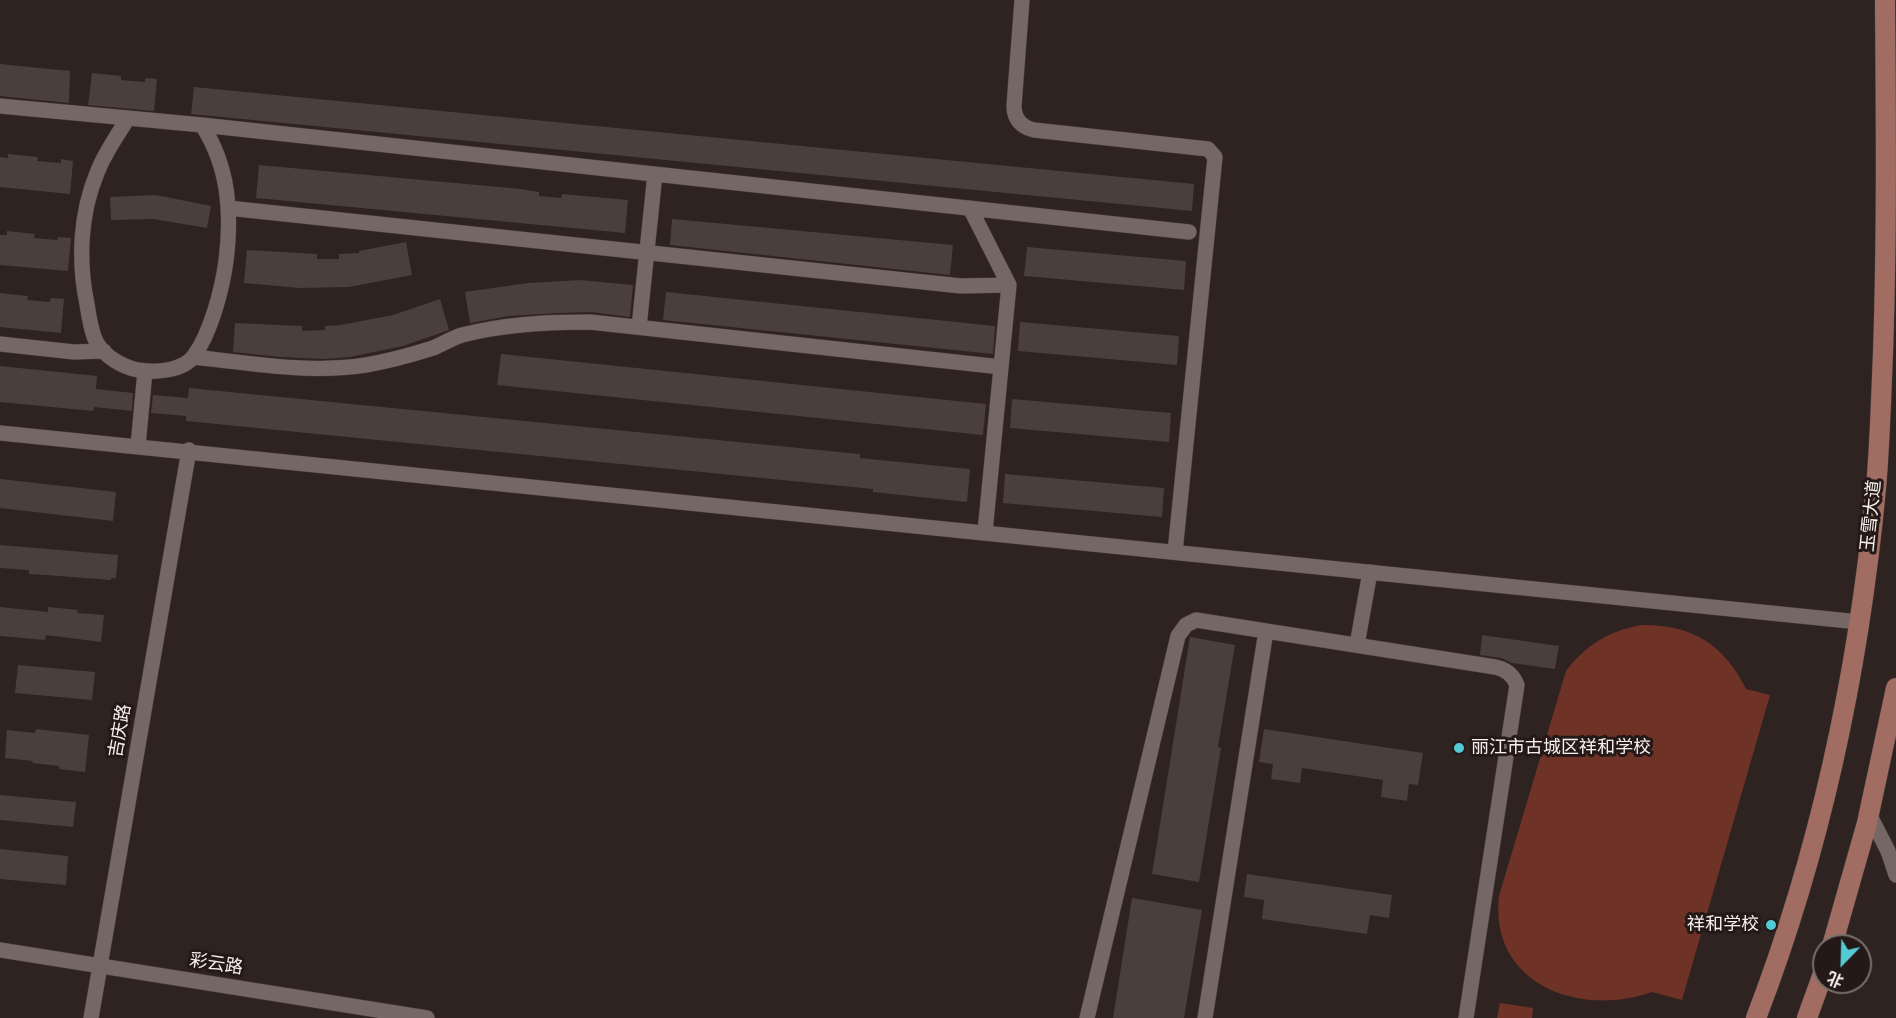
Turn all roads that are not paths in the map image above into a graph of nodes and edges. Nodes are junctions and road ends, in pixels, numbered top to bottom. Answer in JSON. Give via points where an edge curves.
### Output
{"nodes":[{"id":1,"x":1022,"y":0,"type":"edge"},
{"id":2,"x":1885,"y":0,"type":"edge"},
{"id":3,"x":0,"y":106,"type":"edge"},
{"id":4,"x":128,"y":118,"type":"junction"},
{"id":5,"x":202,"y":125,"type":"junction"},
{"id":6,"x":655,"y":174,"type":"junction"},
{"id":7,"x":228,"y":208,"type":"junction"},
{"id":8,"x":970,"y":208,"type":"junction"},
{"id":9,"x":1189,"y":232,"type":"dead end"},
{"id":10,"x":647,"y":253,"type":"junction"},
{"id":11,"x":1009,"y":285,"type":"junction"},
{"id":12,"x":639,"y":327,"type":"junction"},
{"id":13,"x":0,"y":344,"type":"edge"},
{"id":14,"x":104,"y":351,"type":"junction"},
{"id":15,"x":193,"y":357,"type":"junction"},
{"id":16,"x":1001,"y":367,"type":"junction"},
{"id":17,"x":145,"y":371,"type":"junction"},
{"id":18,"x":0,"y":433,"type":"edge"},
{"id":19,"x":138,"y":446,"type":"junction"},
{"id":20,"x":189,"y":450,"type":"junction"},
{"id":21,"x":985,"y":532,"type":"junction"},
{"id":22,"x":1175,"y":552,"type":"junction"},
{"id":23,"x":1370,"y":572,"type":"junction"},
{"id":24,"x":1859,"y":622,"type":"junction"},
{"id":25,"x":1266,"y":631,"type":"junction"},
{"id":26,"x":1357,"y":645,"type":"junction"},
{"id":27,"x":1896,"y":688,"type":"edge"},
{"id":28,"x":1869,"y":814,"type":"junction"},
{"id":29,"x":1896,"y":875,"type":"edge"},
{"id":30,"x":1835,"y":934,"type":"edge"},
{"id":31,"x":0,"y":950,"type":"edge"},
{"id":32,"x":100,"y":966,"type":"junction"},
{"id":33,"x":1816,"y":994,"type":"edge"},
{"id":34,"x":91,"y":1018,"type":"edge"},
{"id":35,"x":426,"y":1018,"type":"edge"},
{"id":36,"x":1087,"y":1018,"type":"edge"},
{"id":37,"x":1205,"y":1018,"type":"edge"},
{"id":38,"x":1466,"y":1018,"type":"edge"},
{"id":39,"x":1756,"y":1018,"type":"edge"},
{"id":40,"x":1807,"y":1018,"type":"edge"}],
"edges":[{"from":1,"to":22,"type":"street","via":[[1014,105],[1020,123],[1035,129],[1208,149],[1215,157]]},
{"from":2,"to":24,"type":"main road","name":"玉雪大道","via":[[1882,387],[1876,486]]},
{"from":3,"to":4,"type":"street"},
{"from":4,"to":5,"type":"street"},
{"from":4,"to":14,"type":"street","via":[[97,172],[85,214],[82,255],[86,298],[96,342]]},
{"from":5,"to":6,"type":"street"},
{"from":5,"to":7,"type":"street","via":[[222,165]]},
{"from":6,"to":8,"type":"street"},
{"from":6,"to":10,"type":"street"},
{"from":7,"to":10,"type":"street"},
{"from":7,"to":15,"type":"street","via":[[228,243],[221,286]]},
{"from":8,"to":9,"type":"street"},
{"from":8,"to":11,"type":"street"},
{"from":10,"to":11,"type":"street","via":[[961,286]]},
{"from":10,"to":12,"type":"street"},
{"from":11,"to":16,"type":"street"},
{"from":12,"to":15,"type":"street","via":[[573,322],[513,326],[459,336],[386,361],[340,368]]},
{"from":12,"to":16,"type":"street"},
{"from":13,"to":14,"type":"street","via":[[74,352]]},
{"from":14,"to":17,"type":"street","via":[[122,365]]},
{"from":15,"to":17,"type":"street","via":[[165,370]]},
{"from":16,"to":21,"type":"street"},
{"from":17,"to":19,"type":"street"},
{"from":18,"to":19,"type":"street"},
{"from":19,"to":20,"type":"street"},
{"from":20,"to":21,"type":"street"},
{"from":20,"to":32,"type":"street","name":"吉庆路"},
{"from":21,"to":22,"type":"street"},
{"from":22,"to":23,"type":"street"},
{"from":23,"to":24,"type":"street"},
{"from":23,"to":26,"type":"street"},
{"from":24,"to":39,"type":"main road","name":"玉雪大道","via":[[1842,719],[1810,855]]},
{"from":25,"to":26,"type":"street"},
{"from":25,"to":36,"type":"street","via":[[1196,620],[1178,636]]},
{"from":25,"to":37,"type":"street"},
{"from":26,"to":38,"type":"street","via":[[1501,668],[1511,674],[1517,685]]},
{"from":27,"to":28,"type":"main road"},
{"from":28,"to":29,"type":"street"},
{"from":28,"to":30,"type":"main road"},
{"from":31,"to":32,"type":"street","name":"彩云路"},
{"from":32,"to":34,"type":"street","name":"吉庆路"},
{"from":32,"to":35,"type":"street","name":"彩云路"},
{"from":33,"to":40,"type":"main road"}]}
